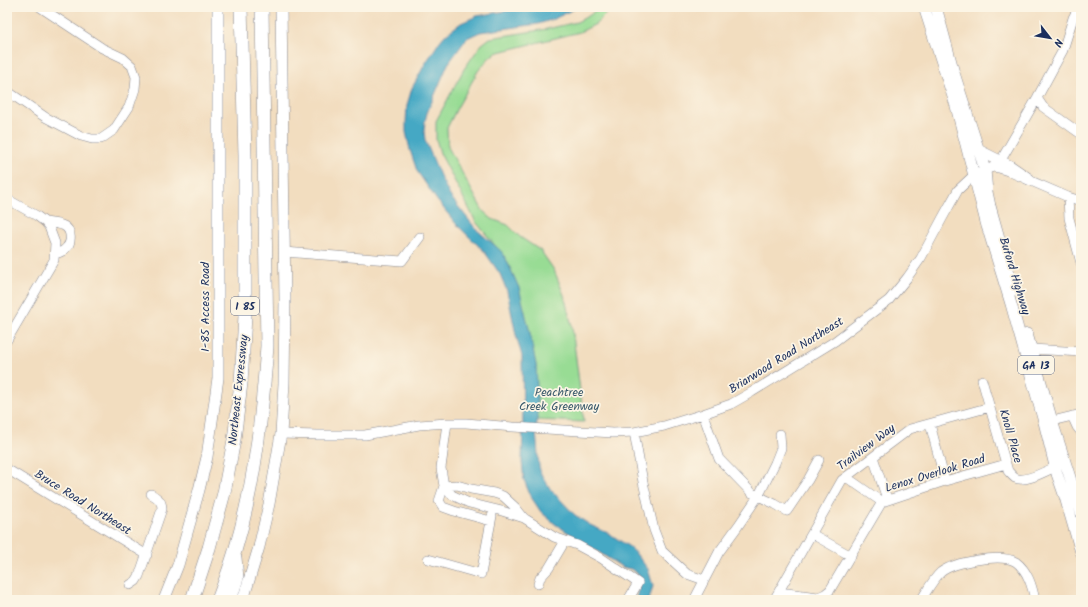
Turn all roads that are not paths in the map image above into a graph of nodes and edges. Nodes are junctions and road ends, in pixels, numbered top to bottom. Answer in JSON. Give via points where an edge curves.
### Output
{"nodes":[{"id":1,"x":40,"y":7,"type":"edge"},
{"id":2,"x":218,"y":7,"type":"edge"},
{"id":3,"x":241,"y":7,"type":"edge"},
{"id":4,"x":262,"y":7,"type":"edge"},
{"id":5,"x":281,"y":7,"type":"edge"},
{"id":6,"x":924,"y":7,"type":"edge"},
{"id":7,"x":936,"y":7,"type":"edge"},
{"id":8,"x":1079,"y":7,"type":"edge"},
{"id":9,"x":7,"y":91,"type":"edge"},
{"id":10,"x":1037,"y":98,"type":"junction"},
{"id":11,"x":1081,"y":134,"type":"edge"},
{"id":12,"x":978,"y":150,"type":"junction"},
{"id":13,"x":1004,"y":155,"type":"dead end"},
{"id":14,"x":985,"y":170,"type":"junction"},
{"id":15,"x":973,"y":176,"type":"junction"},
{"id":16,"x":1029,"y":179,"type":"junction"},
{"id":17,"x":1068,"y":197,"type":"junction"},
{"id":18,"x":7,"y":199,"type":"edge"},
{"id":19,"x":1081,"y":201,"type":"edge"},
{"id":20,"x":45,"y":222,"type":"junction"},
{"id":21,"x":420,"y":237,"type":"dead end"},
{"id":22,"x":1079,"y":248,"type":"edge"},
{"id":23,"x":284,"y":252,"type":"junction"},
{"id":24,"x":54,"y":254,"type":"junction"},
{"id":25,"x":1081,"y":263,"type":"edge"},
{"id":26,"x":7,"y":340,"type":"edge"},
{"id":27,"x":1032,"y":349,"type":"junction"},
{"id":28,"x":1081,"y":352,"type":"edge"},
{"id":29,"x":982,"y":380,"type":"dead end"},
{"id":30,"x":990,"y":407,"type":"junction"},
{"id":31,"x":703,"y":414,"type":"junction"},
{"id":32,"x":1076,"y":415,"type":"edge"},
{"id":33,"x":1052,"y":421,"type":"junction"},
{"id":34,"x":447,"y":423,"type":"junction"},
{"id":35,"x":930,"y":424,"type":"junction"},
{"id":36,"x":634,"y":432,"type":"junction"},
{"id":37,"x":1081,"y":432,"type":"edge"},
{"id":38,"x":281,"y":434,"type":"junction"},
{"id":39,"x":780,"y":434,"type":"dead end"},
{"id":40,"x":873,"y":457,"type":"junction"},
{"id":41,"x":819,"y":460,"type":"dead end"},
{"id":42,"x":1006,"y":464,"type":"junction"},
{"id":43,"x":1055,"y":468,"type":"junction"},
{"id":44,"x":7,"y":469,"type":"edge"},
{"id":45,"x":846,"y":477,"type":"junction"},
{"id":46,"x":945,"y":481,"type":"junction"},
{"id":47,"x":444,"y":486,"type":"junction"},
{"id":48,"x":152,"y":494,"type":"dead end"},
{"id":49,"x":759,"y":495,"type":"junction"},
{"id":50,"x":885,"y":501,"type":"junction"},
{"id":51,"x":493,"y":508,"type":"junction"},
{"id":52,"x":1081,"y":512,"type":"edge"},
{"id":53,"x":524,"y":518,"type":"junction"},
{"id":54,"x":491,"y":521,"type":"junction"},
{"id":55,"x":812,"y":534,"type":"junction"},
{"id":56,"x":565,"y":541,"type":"junction"},
{"id":57,"x":235,"y":552,"type":"junction"},
{"id":58,"x":1081,"y":552,"type":"edge"},
{"id":59,"x":147,"y":555,"type":"junction"},
{"id":60,"x":851,"y":556,"type":"junction"},
{"id":61,"x":428,"y":559,"type":"dead end"},
{"id":62,"x":704,"y":580,"type":"junction"},
{"id":63,"x":538,"y":584,"type":"dead end"},
{"id":64,"x":130,"y":585,"type":"dead end"},
{"id":65,"x":779,"y":592,"type":"junction"},
{"id":66,"x":192,"y":599,"type":"edge"},
{"id":67,"x":164,"y":600,"type":"edge"},
{"id":68,"x":218,"y":600,"type":"edge"},
{"id":69,"x":230,"y":600,"type":"edge"},
{"id":70,"x":243,"y":600,"type":"edge"},
{"id":71,"x":628,"y":600,"type":"edge"},
{"id":72,"x":694,"y":600,"type":"edge"},
{"id":73,"x":774,"y":600,"type":"edge"},
{"id":74,"x":921,"y":600,"type":"edge"},
{"id":75,"x":1035,"y":600,"type":"edge"}],
"edges":[{"from":1,"to":9,"type":"street","via":[[132,66],[136,76],[129,106],[114,130],[101,138],[92,139],[45,117]]},
{"from":2,"to":67,"type":"main road","name":"I-85 Access Road","via":[[218,378],[207,457],[199,490],[178,565]]},
{"from":3,"to":66,"type":"highway","name":"Northeast Expressway","number":"I 85","via":[[245,155],[241,383],[224,493],[210,548]]},
{"from":4,"to":57,"type":"highway","name":"Northeast Expressway","number":"I 85","via":[[266,346],[259,439]]},
{"from":5,"to":23,"type":"main road"},
{"from":6,"to":15,"type":"main road","name":"Buford Highway","number":"GA 13","via":[[956,106]]},
{"from":7,"to":12,"type":"main road","name":"Buford Highway","number":"GA 13"},
{"from":8,"to":10,"type":"street","via":[[1073,18],[1064,50]]},
{"from":10,"to":11,"type":"street","via":[[1044,107]]},
{"from":10,"to":13,"type":"street"},
{"from":12,"to":14,"type":"main road","name":"Buford Highway","number":"GA 13"},
{"from":12,"to":16,"type":"main road"},
{"from":14,"to":15,"type":"street","name":"Briarwood Road Northeast"},
{"from":14,"to":16,"type":"street","name":"Briarwood Road Northeast","via":[[999,168]]},
{"from":14,"to":27,"type":"main road","name":"Buford Highway","number":"GA 13","via":[[990,206]]},
{"from":15,"to":31,"type":"street","name":"Briarwood Road Northeast","via":[[958,190],[921,258],[889,300],[835,341],[752,392],[731,404]]},
{"from":15,"to":43,"type":"main road","name":"Buford Highway","number":"GA 13","via":[[1026,357]]},
{"from":16,"to":17,"type":"street","name":"Briarwood Road Northeast"},
{"from":17,"to":19,"type":"street","name":"Briarwood Road Northeast"},
{"from":17,"to":22,"type":"street","via":[[1069,218]]},
{"from":18,"to":20,"type":"street"},
{"from":20,"to":24,"type":"street","via":[[55,243]]},
{"from":20,"to":24,"type":"street","via":[[65,226],[70,232],[68,247]]},
{"from":21,"to":23,"type":"street","via":[[402,261]]},
{"from":22,"to":25,"type":"street"},
{"from":23,"to":38,"type":"main road","via":[[284,383]]},
{"from":24,"to":26,"type":"street","via":[[48,272]]},
{"from":27,"to":28,"type":"street"},
{"from":27,"to":33,"type":"main road","name":"Buford Highway","number":"GA 13"},
{"from":29,"to":30,"type":"street","name":"Knoll Place"},
{"from":30,"to":35,"type":"street","name":"Trailview Way"},
{"from":30,"to":42,"type":"street","name":"Knoll Place"},
{"from":31,"to":36,"type":"street","name":"Briarwood Road Northeast"},
{"from":31,"to":49,"type":"street","via":[[719,459],[752,493]]},
{"from":32,"to":33,"type":"street"},
{"from":32,"to":37,"type":"street"},
{"from":33,"to":52,"type":"main road","name":"Buford Highway","number":"GA 13"},
{"from":34,"to":36,"type":"street","name":"Briarwood Road Northeast","via":[[570,431]]},
{"from":34,"to":38,"type":"street","name":"Briarwood Road Northeast","via":[[365,435]]},
{"from":34,"to":47,"type":"street","via":[[441,468]]},
{"from":35,"to":40,"type":"street","name":"Trailview Way","via":[[910,429]]},
{"from":35,"to":46,"type":"street"},
{"from":36,"to":62,"type":"street","via":[[654,530],[662,551],[687,574]]},
{"from":38,"to":70,"type":"main road","via":[[270,504]]},
{"from":39,"to":49,"type":"street","via":[[781,448]]},
{"from":40,"to":45,"type":"street","name":"Trailview Way"},
{"from":40,"to":50,"type":"street"},
{"from":41,"to":49,"type":"street","via":[[787,512]]},
{"from":42,"to":43,"type":"street","name":"Knoll Place","via":[[1014,478],[1022,480]]},
{"from":42,"to":46,"type":"street","name":"Lenox Overlook Road"},
{"from":43,"to":58,"type":"main road","name":"Buford Highway","number":"GA 13"},
{"from":44,"to":59,"type":"street","name":"Bruce Road Northeast"},
{"from":45,"to":50,"type":"street"},
{"from":45,"to":55,"type":"street","name":"Trailview Way"},
{"from":46,"to":50,"type":"street","name":"Lenox Overlook Road"},
{"from":47,"to":51,"type":"street","via":[[452,494],[469,503]]},
{"from":47,"to":53,"type":"street","via":[[457,485],[504,496]]},
{"from":47,"to":54,"type":"street","via":[[439,501],[443,507]]},
{"from":48,"to":59,"type":"street","via":[[160,499],[162,509]]},
{"from":49,"to":62,"type":"street","via":[[719,552]]},
{"from":50,"to":60,"type":"street","name":"Lenox Overlook Road"},
{"from":51,"to":53,"type":"street"},
{"from":51,"to":54,"type":"street"},
{"from":53,"to":56,"type":"street"},
{"from":54,"to":61,"type":"street","via":[[481,574]]},
{"from":55,"to":60,"type":"street"},
{"from":55,"to":65,"type":"street","name":"Trailview Way"},
{"from":56,"to":63,"type":"street"},
{"from":56,"to":71,"type":"street","via":[[601,558],[638,583]]},
{"from":57,"to":68,"type":"highway","name":"Northeast Expressway","number":"I 85"},
{"from":57,"to":69,"type":"highway","via":[[237,578]]},
{"from":59,"to":64,"type":"street","via":[[139,576]]},
{"from":60,"to":65,"type":"street","name":"Lenox Overlook Road","via":[[826,594],[818,597]]},
{"from":62,"to":72,"type":"street"},
{"from":65,"to":73,"type":"street","name":"Trailview Way"},
{"from":74,"to":75,"type":"street","via":[[941,572],[954,565],[970,561],[1006,559],[1015,562],[1024,570],[1031,582]]}]}
